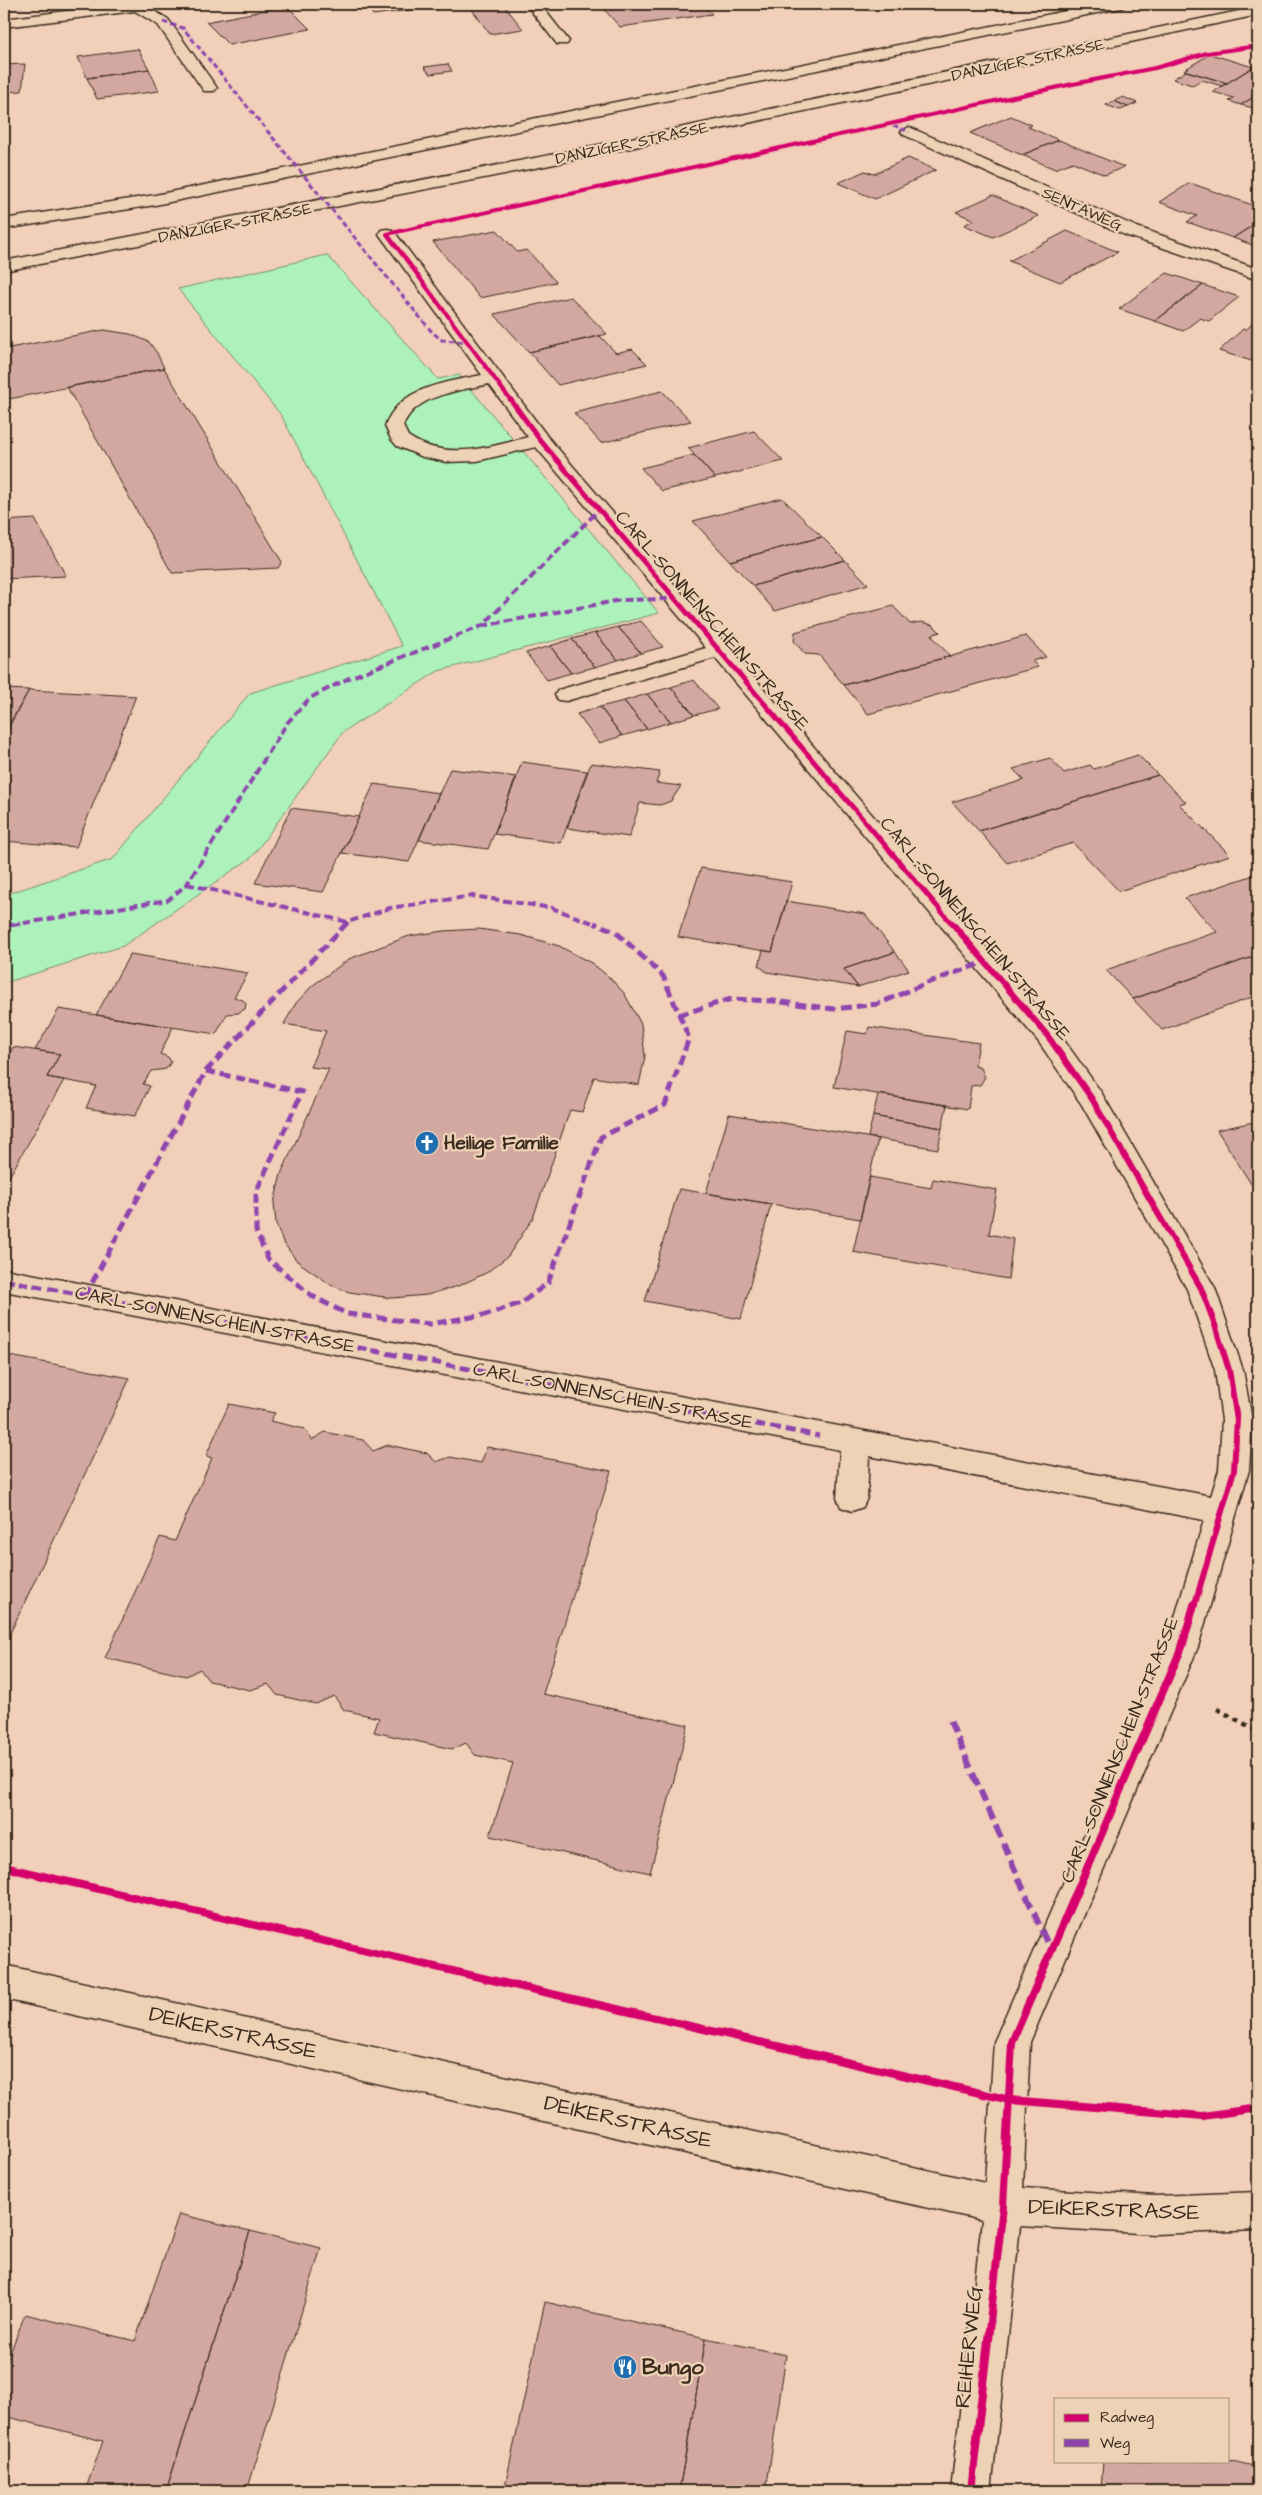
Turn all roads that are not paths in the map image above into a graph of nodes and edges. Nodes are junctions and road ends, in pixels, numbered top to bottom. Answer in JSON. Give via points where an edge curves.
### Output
{"nodes":[{"id":1,"x":154,"y":4,"type":"edge"},
{"id":2,"x":533,"y":4,"type":"edge"},
{"id":3,"x":1121,"y":4,"type":"edge"},
{"id":4,"x":136,"y":5,"type":"edge"},
{"id":5,"x":1258,"y":11,"type":"edge"},
{"id":6,"x":4,"y":23,"type":"edge"},
{"id":7,"x":562,"y":41,"type":"dead end"},
{"id":8,"x":209,"y":88,"type":"dead end"},
{"id":9,"x":909,"y":132,"type":"dead end"},
{"id":10,"x":4,"y":224,"type":"edge"},
{"id":11,"x":387,"y":234,"type":"dead end"},
{"id":12,"x":4,"y":266,"type":"edge"},
{"id":13,"x":1258,"y":275,"type":"edge"},
{"id":14,"x":494,"y":378,"type":"junction"},
{"id":15,"x":540,"y":440,"type":"junction"},
{"id":16,"x":718,"y":651,"type":"junction"},
{"id":17,"x":566,"y":695,"type":"dead end"},
{"id":18,"x":4,"y":1280,"type":"edge"},
{"id":19,"x":855,"y":1442,"type":"junction"},
{"id":20,"x":852,"y":1498,"type":"dead end"},
{"id":21,"x":1222,"y":1511,"type":"junction"},
{"id":22,"x":4,"y":1982,"type":"edge"},
{"id":23,"x":1002,"y":2206,"type":"junction"},
{"id":24,"x":1258,"y":2211,"type":"edge"},
{"id":25,"x":971,"y":2491,"type":"edge"}],
"edges":[{"from":1,"to":4,"type":"main road"},
{"from":2,"to":7,"type":"main road"},
{"from":3,"to":10,"type":"main road","name":"DANZIGER STRASSE","via":[[165,198]]},
{"from":4,"to":6,"type":"main road"},
{"from":4,"to":8,"type":"main road","via":[[163,22]]},
{"from":5,"to":12,"type":"main road","name":"DANZIGER STRASSE","via":[[545,161]]},
{"from":9,"to":13,"type":"main road","name":"SENTAWEG","via":[[1131,231]]},
{"from":11,"to":14,"type":"main road","name":"CARL-SONNENSCHEIN-STRASSE"},
{"from":14,"to":15,"type":"main road","name":"CARL-SONNENSCHEIN-STRASSE"},
{"from":14,"to":15,"type":"main road","via":[[431,394],[413,402],[398,413],[394,426],[401,440],[420,449],[462,457],[484,455]]},
{"from":15,"to":16,"type":"main road","name":"CARL-SONNENSCHEIN-STRASSE"},
{"from":16,"to":17,"type":"main road"},
{"from":16,"to":21,"type":"main road","name":"CARL-SONNENSCHEIN-STRASSE","via":[[1048,1035],[1092,1098],[1201,1288],[1216,1325],[1229,1370],[1237,1420],[1234,1470]]},
{"from":18,"to":19,"type":"main road","name":"CARL-SONNENSCHEIN-STRASSE"},
{"from":19,"to":20,"type":"main road"},
{"from":19,"to":21,"type":"main road","name":"CARL-SONNENSCHEIN-STRASSE"},
{"from":21,"to":23,"type":"main road","name":"CARL-SONNENSCHEIN-STRASSE","via":[[1182,1647],[1012,2042]]},
{"from":22,"to":23,"type":"main road","name":"DEIKERSTRASSE"},
{"from":23,"to":24,"type":"main road","name":"DEIKERSTRASSE","via":[[1155,2215]]},
{"from":23,"to":25,"type":"main road","name":"REIHERWEG"}]}
